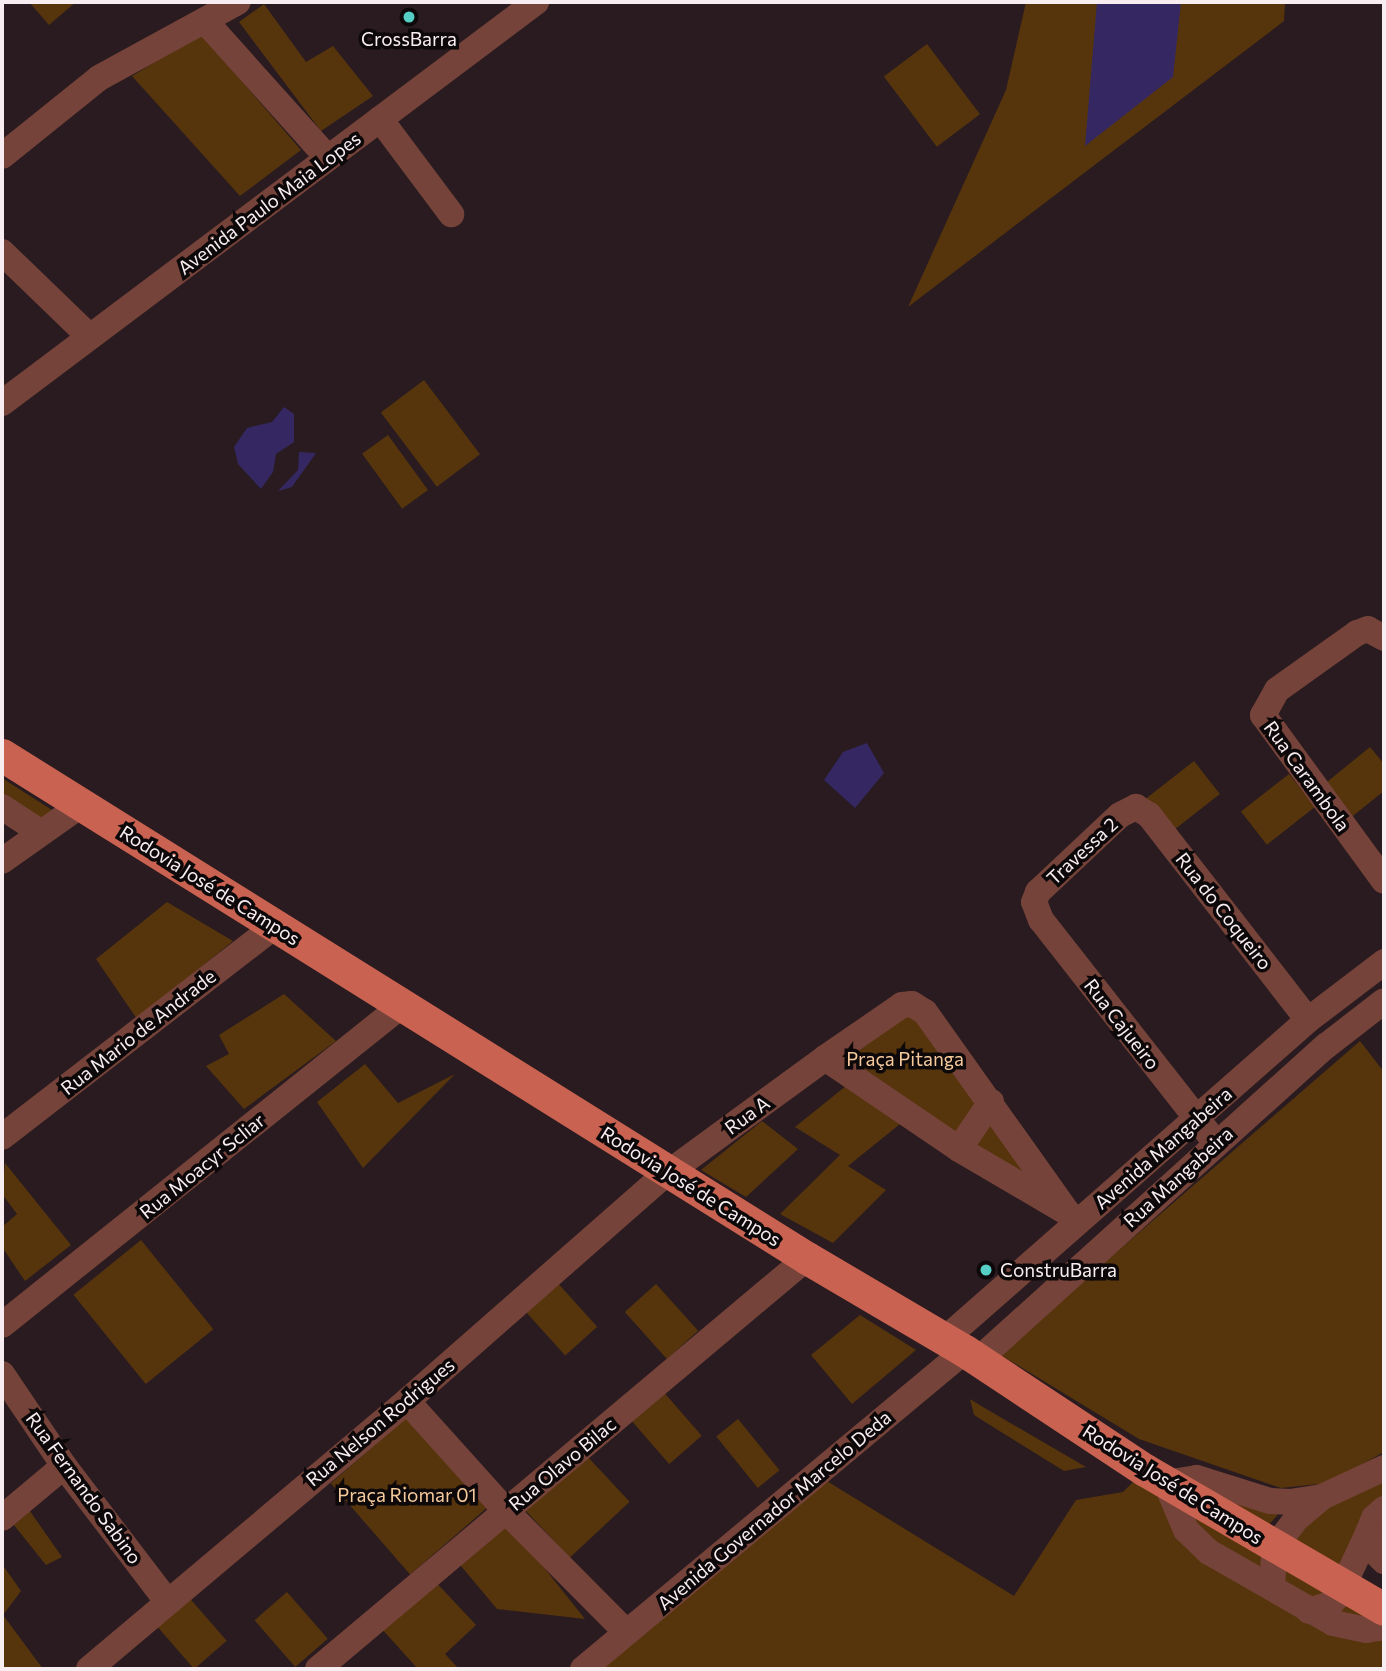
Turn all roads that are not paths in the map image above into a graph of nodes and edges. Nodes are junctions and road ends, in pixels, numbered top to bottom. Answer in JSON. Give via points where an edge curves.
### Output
{"nodes":[{"id":1,"x":238,"y":2,"type":"edge"},
{"id":2,"x":536,"y":2,"type":"edge"},
{"id":3,"x":205,"y":21,"type":"junction"},
{"id":4,"x":380,"y":119,"type":"junction"},
{"id":5,"x":2,"y":156,"type":"edge"},
{"id":6,"x":328,"y":158,"type":"junction"},
{"id":7,"x":451,"y":214,"type":"dead end"},
{"id":8,"x":2,"y":252,"type":"edge"},
{"id":9,"x":89,"y":336,"type":"junction"},
{"id":10,"x":2,"y":403,"type":"edge"},
{"id":11,"x":1376,"y":633,"type":"edge"},
{"id":12,"x":2,"y":755,"type":"edge"},
{"id":13,"x":81,"y":805,"type":"junction"},
{"id":14,"x":2,"y":807,"type":"edge"},
{"id":15,"x":1136,"y":807,"type":"joint"},
{"id":16,"x":40,"y":832,"type":"junction"},
{"id":17,"x":2,"y":861,"type":"edge"},
{"id":18,"x":1384,"y":881,"type":"edge"},
{"id":19,"x":1034,"y":902,"type":"joint"},
{"id":20,"x":275,"y":926,"type":"junction"},
{"id":21,"x":1384,"y":962,"type":"edge"},
{"id":22,"x":1384,"y":1001,"type":"edge"},
{"id":23,"x":401,"y":1006,"type":"junction"},
{"id":24,"x":1308,"y":1020,"type":"junction"},
{"id":25,"x":825,"y":1058,"type":"junction"},
{"id":26,"x":991,"y":1102,"type":"junction"},
{"id":27,"x":1197,"y":1120,"type":"junction"},
{"id":28,"x":2,"y":1137,"type":"edge"},
{"id":29,"x":1216,"y":1143,"type":"junction"},
{"id":30,"x":959,"y":1149,"type":"junction"},
{"id":31,"x":668,"y":1172,"type":"junction"},
{"id":32,"x":1073,"y":1217,"type":"junction"},
{"id":33,"x":807,"y":1258,"type":"junction"},
{"id":34,"x":2,"y":1325,"type":"edge"},
{"id":35,"x":962,"y":1350,"type":"junction"},
{"id":36,"x":2,"y":1374,"type":"edge"},
{"id":37,"x":407,"y":1401,"type":"junction"},
{"id":38,"x":64,"y":1466,"type":"junction"},
{"id":39,"x":1384,"y":1468,"type":"edge"},
{"id":40,"x":1166,"y":1483,"type":"junction"},
{"id":41,"x":1322,"y":1497,"type":"junction"},
{"id":42,"x":1384,"y":1509,"type":"edge"},
{"id":43,"x":506,"y":1511,"type":"junction"},
{"id":44,"x":2,"y":1518,"type":"edge"},
{"id":45,"x":1368,"y":1533,"type":"junction"},
{"id":46,"x":1275,"y":1547,"type":"junction"},
{"id":47,"x":1384,"y":1561,"type":"edge"},
{"id":48,"x":1344,"y":1585,"type":"junction"},
{"id":49,"x":1272,"y":1586,"type":"junction"},
{"id":50,"x":167,"y":1601,"type":"junction"},
{"id":51,"x":1384,"y":1609,"type":"edge"},
{"id":52,"x":1308,"y":1611,"type":"junction"},
{"id":53,"x":1384,"y":1627,"type":"edge"},
{"id":54,"x":626,"y":1632,"type":"junction"},
{"id":55,"x":89,"y":1669,"type":"edge"},
{"id":56,"x":318,"y":1669,"type":"edge"},
{"id":57,"x":583,"y":1669,"type":"edge"}],
"edges":[{"from":1,"to":3,"type":"street"},
{"from":2,"to":4,"type":"street","name":"Avenida Paulo Maia Lopes"},
{"from":3,"to":5,"type":"street","via":[[99,78]]},
{"from":3,"to":6,"type":"street"},
{"from":4,"to":6,"type":"street","name":"Avenida Paulo Maia Lopes"},
{"from":4,"to":7,"type":"street"},
{"from":6,"to":9,"type":"street","name":"Avenida Paulo Maia Lopes"},
{"from":8,"to":9,"type":"street"},
{"from":9,"to":10,"type":"street","name":"Avenida Paulo Maia Lopes"},
{"from":11,"to":18,"type":"street","name":"Rua Carambola","via":[[1277,690],[1263,715]]},
{"from":12,"to":13,"type":"main road","name":"Rodovia José de Campos"},
{"from":13,"to":16,"type":"street"},
{"from":13,"to":20,"type":"main road","name":"Rodovia José de Campos"},
{"from":14,"to":16,"type":"street"},
{"from":15,"to":19,"type":"street","name":"Travessa 2","via":[[1120,815],[1038,892]]},
{"from":15,"to":24,"type":"street","name":"Rua do Coqueiro","via":[[1149,815]]},
{"from":16,"to":17,"type":"street"},
{"from":19,"to":27,"type":"street","name":"Rua Cajueiro","via":[[1041,920]]},
{"from":20,"to":23,"type":"main road","name":"Rodovia José de Campos"},
{"from":20,"to":28,"type":"street","name":"Rua Mario de Andrade"},
{"from":21,"to":24,"type":"street","name":"Avenida Mangabeira"},
{"from":22,"to":29,"type":"street","name":"Rua Mangabeira"},
{"from":23,"to":31,"type":"main road","name":"Rodovia José de Campos"},
{"from":23,"to":34,"type":"street","name":"Rua Moacyr Scliar"},
{"from":24,"to":27,"type":"street","name":"Avenida Mangabeira"},
{"from":25,"to":26,"type":"street","via":[[902,1005],[912,1004],[925,1012]]},
{"from":25,"to":30,"type":"street"},
{"from":25,"to":31,"type":"street","name":"Rua A"},
{"from":26,"to":30,"type":"street"},
{"from":26,"to":32,"type":"street"},
{"from":27,"to":29,"type":"street","name":"Rua Cajueiro"},
{"from":27,"to":32,"type":"street","name":"Avenida Mangabeira"},
{"from":29,"to":35,"type":"street","name":"Rua Mangabeira"},
{"from":30,"to":32,"type":"street"},
{"from":31,"to":33,"type":"main road","name":"Rodovia José de Campos"},
{"from":31,"to":37,"type":"street","name":"Rua Nelson Rodrigues"},
{"from":32,"to":35,"type":"street","name":"Avenida Mangabeira"},
{"from":33,"to":35,"type":"main road","name":"Rodovia José de Campos"},
{"from":33,"to":43,"type":"street","name":"Rua Olavo Bilac"},
{"from":35,"to":40,"type":"main road","name":"Rodovia José de Campos"},
{"from":35,"to":54,"type":"street","name":"Avenida Governador Marcelo Deda"},
{"from":36,"to":38,"type":"street","name":"Rua Fernando Sabino"},
{"from":37,"to":43,"type":"street"},
{"from":37,"to":50,"type":"street","name":"Rua Nelson Rodrigues"},
{"from":38,"to":44,"type":"street"},
{"from":38,"to":50,"type":"street","name":"Rua Fernando Sabino"},
{"from":39,"to":41,"type":"street"},
{"from":40,"to":41,"type":"street","via":[[1197,1478],[1270,1501]]},
{"from":40,"to":46,"type":"main road","name":"Rodovia José de Campos"},
{"from":40,"to":49,"type":"street","via":[[1195,1543]]},
{"from":41,"to":46,"type":"street","via":[[1296,1519]]},
{"from":42,"to":45,"type":"street"},
{"from":43,"to":54,"type":"street"},
{"from":43,"to":56,"type":"street","name":"Rua Olavo Bilac"},
{"from":45,"to":47,"type":"street"},
{"from":45,"to":48,"type":"street"},
{"from":46,"to":48,"type":"main road","name":"Rodovia José de Campos"},
{"from":46,"to":49,"type":"street"},
{"from":48,"to":51,"type":"main road","name":"Rodovia José de Campos"},
{"from":48,"to":52,"type":"street","via":[[1330,1604]]},
{"from":49,"to":52,"type":"street"},
{"from":50,"to":55,"type":"street","name":"Rua Nelson Rodrigues"},
{"from":52,"to":53,"type":"street","via":[[1366,1630]]},
{"from":54,"to":57,"type":"street","name":"Avenida Governador Marcelo Deda"}]}
